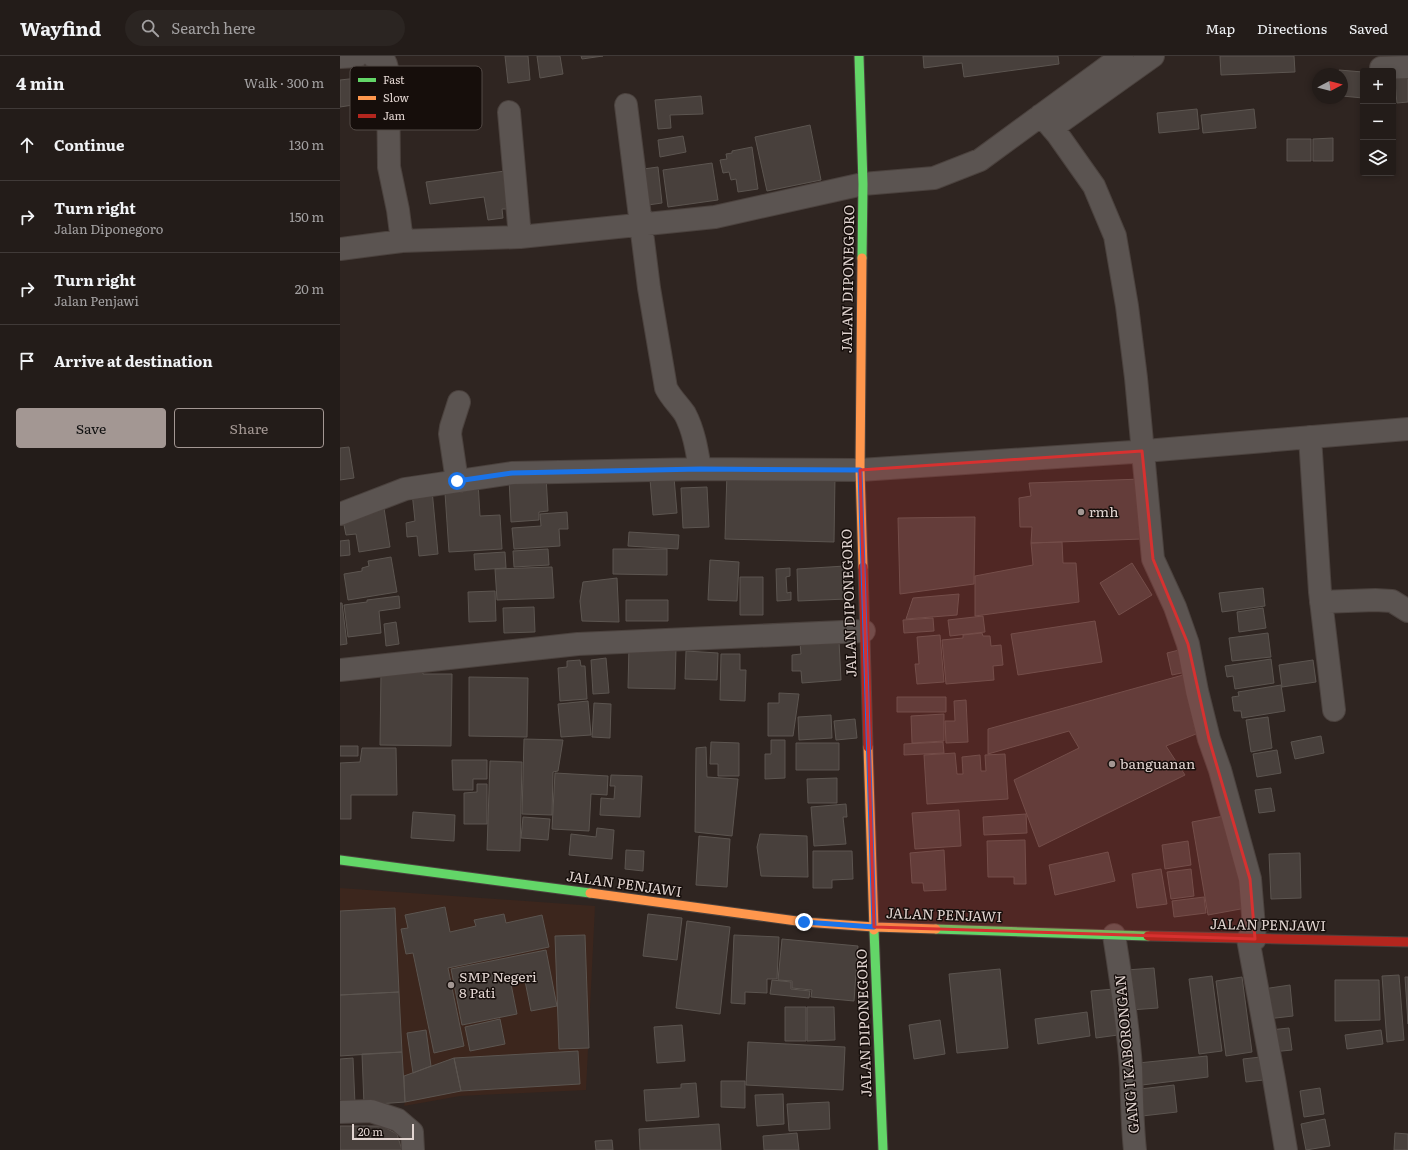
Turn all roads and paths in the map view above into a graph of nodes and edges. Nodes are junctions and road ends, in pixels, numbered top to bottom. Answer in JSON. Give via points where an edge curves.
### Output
{"nodes":[{"id":1,"x":357,"y":56,"type":"edge"},
{"id":2,"x":373,"y":56,"type":"edge"},
{"id":3,"x":859,"y":56,"type":"edge"},
{"id":4,"x":1122,"y":56,"type":"edge"},
{"id":5,"x":1153,"y":56,"type":"edge"},
{"id":6,"x":340,"y":57,"type":"edge"},
{"id":7,"x":387,"y":66,"type":"edge"},
{"id":8,"x":1396,"y":68,"type":"edge"},
{"id":9,"x":1408,"y":68,"type":"edge"},
{"id":10,"x":626,"y":105,"type":"dead end"},
{"id":11,"x":509,"y":112,"type":"dead end"},
{"id":12,"x":1046,"y":122,"type":"junction"},
{"id":13,"x":389,"y":130,"type":"edge"},
{"id":14,"x":863,"y":184,"type":"junction"},
{"id":15,"x":641,"y":224,"type":"junction"},
{"id":16,"x":520,"y":237,"type":"junction"},
{"id":17,"x":402,"y":241,"type":"junction"},
{"id":18,"x":340,"y":249,"type":"edge"},
{"id":19,"x":460,"y":402,"type":"dead end"},
{"id":20,"x":1408,"y":429,"type":"edge"},
{"id":21,"x":1310,"y":437,"type":"junction"},
{"id":22,"x":1142,"y":451,"type":"junction"},
{"id":23,"x":700,"y":469,"type":"junction"},
{"id":24,"x":860,"y":470,"type":"junction"},
{"id":25,"x":457,"y":481,"type":"junction"},
{"id":26,"x":340,"y":514,"type":"edge"},
{"id":27,"x":1321,"y":602,"type":"junction"},
{"id":28,"x":1408,"y":611,"type":"edge"},
{"id":29,"x":864,"y":631,"type":"junction"},
{"id":30,"x":340,"y":670,"type":"edge"},
{"id":31,"x":1334,"y":710,"type":"dead end"},
{"id":32,"x":340,"y":860,"type":"edge"},
{"id":33,"x":874,"y":927,"type":"junction"},
{"id":34,"x":1114,"y":935,"type":"junction"},
{"id":35,"x":1252,"y":939,"type":"junction"},
{"id":36,"x":1408,"y":942,"type":"edge"},
{"id":37,"x":340,"y":1112,"type":"edge"},
{"id":38,"x":413,"y":1150,"type":"edge"},
{"id":39,"x":883,"y":1150,"type":"edge"},
{"id":40,"x":1135,"y":1150,"type":"edge"},
{"id":41,"x":1286,"y":1150,"type":"edge"}],
"edges":[{"from":1,"to":6,"type":"street"},
{"from":2,"to":7,"type":"street","via":[[380,57]]},
{"from":3,"to":14,"type":"main road","name":"JALAN DIPONEGORO"},
{"from":4,"to":12,"type":"street"},
{"from":5,"to":12,"type":"street"},
{"from":8,"to":9,"type":"street"},
{"from":10,"to":15,"type":"street"},
{"from":11,"to":16,"type":"street"},
{"from":12,"to":14,"type":"street","via":[[974,163],[934,178]]},
{"from":12,"to":22,"type":"street","via":[[1058,134],[1094,186],[1115,236],[1134,356]]},
{"from":13,"to":17,"type":"street","via":[[389,167]]},
{"from":14,"to":15,"type":"street","via":[[715,217]]},
{"from":14,"to":24,"type":"main road","name":"JALAN DIPONEGORO"},
{"from":15,"to":16,"type":"street"},
{"from":15,"to":23,"type":"street","via":[[666,388],[685,416],[697,450]]},
{"from":16,"to":17,"type":"street"},
{"from":17,"to":18,"type":"street"},
{"from":19,"to":25,"type":"street","via":[[450,434]]},
{"from":20,"to":21,"type":"street"},
{"from":21,"to":22,"type":"street"},
{"from":21,"to":27,"type":"street"},
{"from":22,"to":24,"type":"street"},
{"from":22,"to":35,"type":"street","via":[[1153,559],[1175,607],[1188,644],[1209,739],[1250,879]]},
{"from":23,"to":24,"type":"street"},
{"from":23,"to":25,"type":"street","via":[[512,473]]},
{"from":24,"to":29,"type":"main road","name":"JALAN DIPONEGORO"},
{"from":25,"to":26,"type":"street","via":[[404,489]]},
{"from":27,"to":28,"type":"street","via":[[1392,601]]},
{"from":27,"to":31,"type":"street"},
{"from":29,"to":30,"type":"street","via":[[578,644]]},
{"from":29,"to":33,"type":"main road","name":"JALAN DIPONEGORO"},
{"from":32,"to":33,"type":"main road","name":"JALAN PENJAWI","via":[[804,922]]},
{"from":33,"to":34,"type":"main road","name":"JALAN PENJAWI"},
{"from":33,"to":39,"type":"main road","name":"JALAN DIPONEGORO"},
{"from":34,"to":35,"type":"main road","name":"JALAN PENJAWI"},
{"from":34,"to":40,"type":"street","name":"GANG I KABORONGAN","via":[[1126,1006]]},
{"from":35,"to":36,"type":"main road","name":"JALAN PENJAWI"},
{"from":35,"to":41,"type":"street"},
{"from":37,"to":38,"type":"street","via":[[371,1111],[398,1120],[412,1132]]}]}
